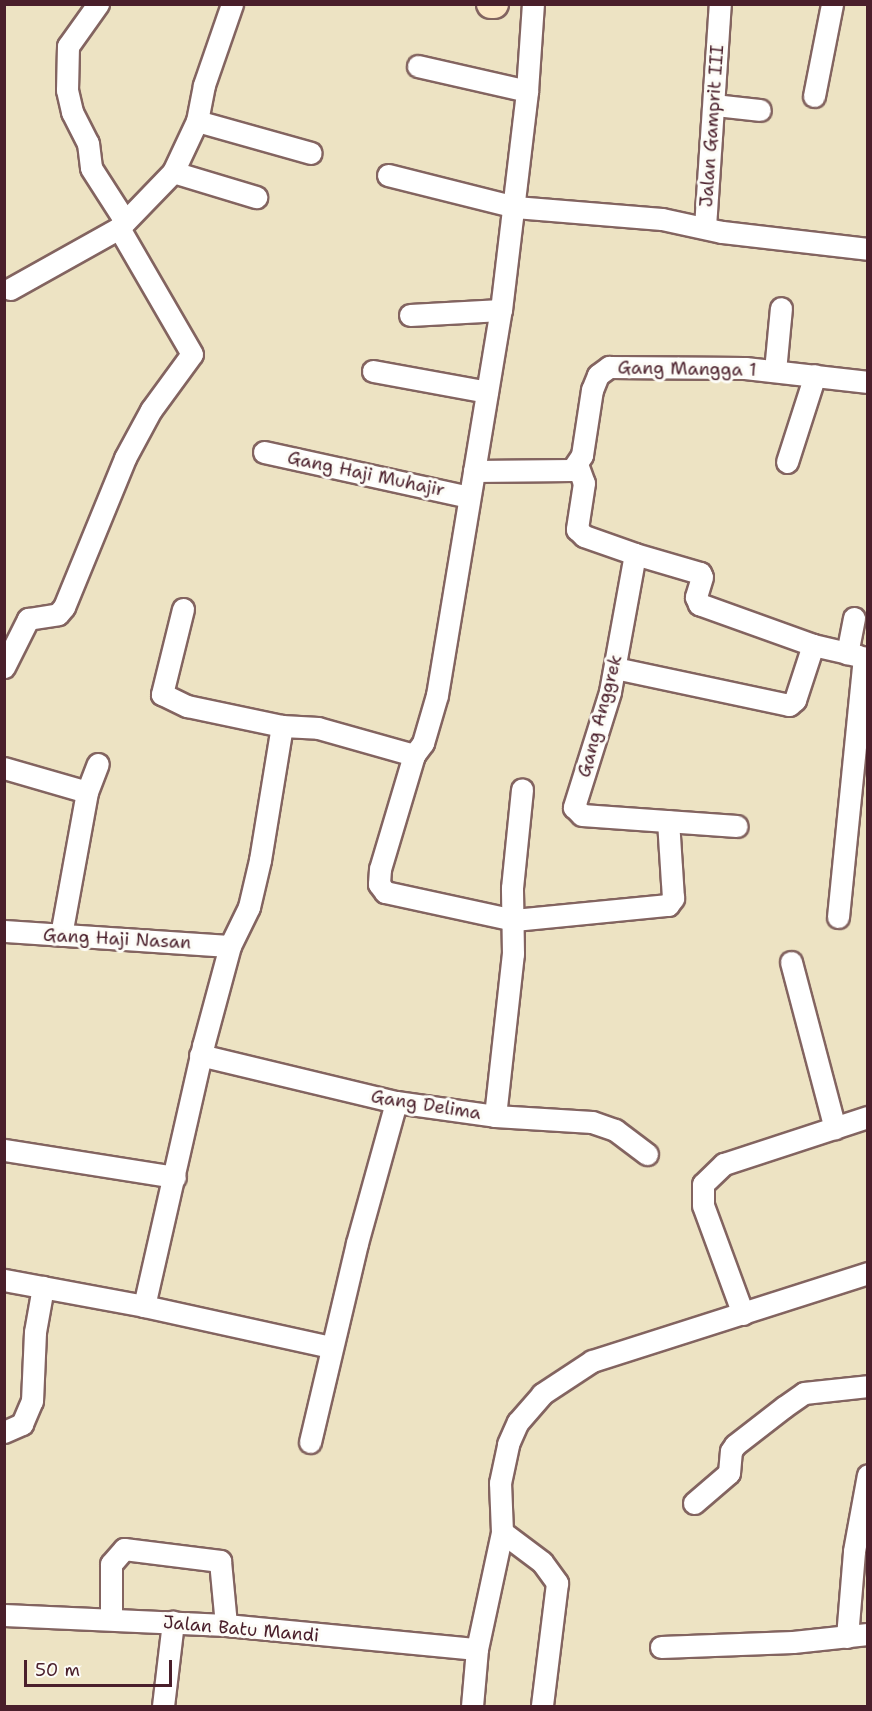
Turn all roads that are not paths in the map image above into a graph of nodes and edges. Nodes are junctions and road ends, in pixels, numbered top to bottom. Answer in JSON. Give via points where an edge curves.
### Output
{"nodes":[{"id":1,"x":98,"y":4,"type":"edge"},
{"id":2,"x":232,"y":4,"type":"edge"},
{"id":3,"x":533,"y":4,"type":"edge"},
{"id":4,"x":720,"y":4,"type":"edge"},
{"id":5,"x":832,"y":4,"type":"edge"},
{"id":6,"x":418,"y":66,"type":"dead end"},
{"id":7,"x":527,"y":91,"type":"junction"},
{"id":8,"x":814,"y":96,"type":"dead end"},
{"id":9,"x":715,"y":105,"type":"junction"},
{"id":10,"x":760,"y":110,"type":"dead end"},
{"id":11,"x":197,"y":121,"type":"junction"},
{"id":12,"x":311,"y":153,"type":"dead end"},
{"id":13,"x":173,"y":172,"type":"junction"},
{"id":14,"x":388,"y":175,"type":"dead end"},
{"id":15,"x":256,"y":197,"type":"dead end"},
{"id":16,"x":515,"y":207,"type":"junction"},
{"id":17,"x":122,"y":224,"type":"junction"},
{"id":18,"x":705,"y":227,"type":"junction"},
{"id":19,"x":867,"y":249,"type":"edge"},
{"id":20,"x":10,"y":289,"type":"dead end"},
{"id":21,"x":781,"y":308,"type":"dead end"},
{"id":22,"x":501,"y":310,"type":"junction"},
{"id":23,"x":410,"y":315,"type":"dead end"},
{"id":24,"x":373,"y":371,"type":"dead end"},
{"id":25,"x":775,"y":371,"type":"junction"},
{"id":26,"x":815,"y":375,"type":"junction"},
{"id":27,"x":867,"y":382,"type":"edge"},
{"id":28,"x":487,"y":392,"type":"junction"},
{"id":29,"x":264,"y":452,"type":"dead end"},
{"id":30,"x":787,"y":462,"type":"dead end"},
{"id":31,"x":578,"y":464,"type":"junction"},
{"id":32,"x":474,"y":471,"type":"junction"},
{"id":33,"x":469,"y":497,"type":"junction"},
{"id":34,"x":635,"y":554,"type":"junction"},
{"id":35,"x":183,"y":609,"type":"dead end"},
{"id":36,"x":854,"y":618,"type":"dead end"},
{"id":37,"x":813,"y":645,"type":"junction"},
{"id":38,"x":860,"y":656,"type":"edge"},
{"id":39,"x":4,"y":667,"type":"edge"},
{"id":40,"x":615,"y":668,"type":"junction"},
{"id":41,"x":282,"y":726,"type":"junction"},
{"id":42,"x":414,"y":755,"type":"junction"},
{"id":43,"x":98,"y":764,"type":"dead end"},
{"id":44,"x":4,"y":768,"type":"edge"},
{"id":45,"x":522,"y":790,"type":"dead end"},
{"id":46,"x":87,"y":792,"type":"junction"},
{"id":47,"x":668,"y":821,"type":"junction"},
{"id":48,"x":737,"y":826,"type":"dead end"},
{"id":49,"x":838,"y":917,"type":"dead end"},
{"id":50,"x":514,"y":920,"type":"junction"},
{"id":51,"x":4,"y":931,"type":"edge"},
{"id":52,"x":61,"y":934,"type":"junction"},
{"id":53,"x":230,"y":946,"type":"junction"},
{"id":54,"x":791,"y":962,"type":"dead end"},
{"id":55,"x":200,"y":1055,"type":"junction"},
{"id":56,"x":396,"y":1102,"type":"junction"},
{"id":57,"x":495,"y":1116,"type":"junction"},
{"id":58,"x":867,"y":1117,"type":"edge"},
{"id":59,"x":835,"y":1128,"type":"junction"},
{"id":60,"x":4,"y":1150,"type":"edge"},
{"id":61,"x":647,"y":1154,"type":"dead end"},
{"id":62,"x":175,"y":1177,"type":"junction"},
{"id":63,"x":867,"y":1273,"type":"edge"},
{"id":64,"x":4,"y":1280,"type":"edge"},
{"id":65,"x":43,"y":1287,"type":"junction"},
{"id":66,"x":144,"y":1306,"type":"junction"},
{"id":67,"x":743,"y":1314,"type":"junction"},
{"id":68,"x":331,"y":1347,"type":"junction"},
{"id":69,"x":867,"y":1386,"type":"edge"},
{"id":70,"x":4,"y":1432,"type":"edge"},
{"id":71,"x":310,"y":1442,"type":"dead end"},
{"id":72,"x":867,"y":1475,"type":"edge"},
{"id":73,"x":694,"y":1503,"type":"dead end"},
{"id":74,"x":502,"y":1532,"type":"junction"},
{"id":75,"x":4,"y":1616,"type":"edge"},
{"id":76,"x":111,"y":1619,"type":"junction"},
{"id":77,"x":173,"y":1622,"type":"junction"},
{"id":78,"x":226,"y":1625,"type":"junction"},
{"id":79,"x":857,"y":1635,"type":"edge"},
{"id":80,"x":661,"y":1647,"type":"dead end"},
{"id":81,"x":477,"y":1649,"type":"junction"},
{"id":82,"x":163,"y":1707,"type":"edge"},
{"id":83,"x":472,"y":1707,"type":"edge"},
{"id":84,"x":542,"y":1707,"type":"edge"}],
"edges":[{"from":1,"to":17,"type":"street","via":[[68,46],[67,90],[72,112],[88,143],[91,168]]},
{"from":2,"to":11,"type":"street","via":[[204,85]]},
{"from":3,"to":7,"type":"street"},
{"from":4,"to":9,"type":"street","name":"Jalan Gamprit III"},
{"from":5,"to":8,"type":"street"},
{"from":6,"to":7,"type":"street"},
{"from":7,"to":16,"type":"street"},
{"from":9,"to":10,"type":"street"},
{"from":9,"to":18,"type":"street","name":"Jalan Gamprit III"},
{"from":11,"to":12,"type":"street"},
{"from":11,"to":13,"type":"street"},
{"from":13,"to":15,"type":"street"},
{"from":13,"to":17,"type":"street"},
{"from":14,"to":16,"type":"street"},
{"from":16,"to":18,"type":"street","via":[[662,219]]},
{"from":16,"to":22,"type":"street"},
{"from":17,"to":20,"type":"street"},
{"from":17,"to":39,"type":"street","via":[[192,354],[151,410],[124,458],[64,607],[58,614],[28,620]]},
{"from":18,"to":19,"type":"street","name":"Jalan Gamprit III"},
{"from":21,"to":25,"type":"street"},
{"from":22,"to":23,"type":"street"},
{"from":22,"to":28,"type":"street"},
{"from":24,"to":28,"type":"street"},
{"from":25,"to":26,"type":"street","name":"Gang Mangga 1"},
{"from":25,"to":31,"type":"street","name":"Gang Mangga 1","via":[[609,368],[598,375],[592,390]]},
{"from":26,"to":27,"type":"street","name":"Gang Mangga 1"},
{"from":26,"to":30,"type":"street"},
{"from":28,"to":32,"type":"street"},
{"from":29,"to":33,"type":"street","name":"Gang Haji Muhajir"},
{"from":31,"to":32,"type":"street","via":[[566,472]]},
{"from":31,"to":34,"type":"street","via":[[584,483],[577,529],[584,536]]},
{"from":32,"to":33,"type":"street"},
{"from":33,"to":42,"type":"street","via":[[437,695],[423,743]]},
{"from":34,"to":37,"type":"street","via":[[700,573],[696,597],[699,604]]},
{"from":34,"to":40,"type":"street","name":"Gang Anggrek"},
{"from":35,"to":41,"type":"street","via":[[162,694],[187,706]]},
{"from":36,"to":38,"type":"street"},
{"from":37,"to":38,"type":"street"},
{"from":37,"to":40,"type":"street","via":[[795,700],[789,705]]},
{"from":38,"to":49,"type":"street"},
{"from":40,"to":47,"type":"street","name":"Gang Anggrek","via":[[574,807],[582,815]]},
{"from":41,"to":42,"type":"street","via":[[318,728]]},
{"from":41,"to":53,"type":"street","via":[[249,908]]},
{"from":42,"to":50,"type":"street","via":[[379,884],[385,892]]},
{"from":43,"to":46,"type":"street"},
{"from":44,"to":46,"type":"street"},
{"from":45,"to":50,"type":"street","via":[[512,888]]},
{"from":46,"to":52,"type":"street"},
{"from":47,"to":48,"type":"street","name":"Gang Anggrek"},
{"from":47,"to":50,"type":"street","via":[[673,898],[668,906]]},
{"from":50,"to":57,"type":"street"},
{"from":51,"to":52,"type":"street","name":"Gang Haji Nasan"},
{"from":52,"to":53,"type":"street","name":"Gang Haji Nasan"},
{"from":53,"to":55,"type":"street"},
{"from":54,"to":59,"type":"street"},
{"from":55,"to":56,"type":"street","name":"Gang Delima"},
{"from":55,"to":62,"type":"street"},
{"from":56,"to":57,"type":"street","name":"Gang Delima"},
{"from":56,"to":68,"type":"street"},
{"from":57,"to":61,"type":"street","name":"Gang Delima","via":[[591,1122],[615,1131]]},
{"from":58,"to":59,"type":"street"},
{"from":59,"to":67,"type":"street","via":[[724,1164],[703,1184],[703,1205]]},
{"from":60,"to":62,"type":"street"},
{"from":62,"to":66,"type":"street"},
{"from":63,"to":67,"type":"street"},
{"from":64,"to":65,"type":"street"},
{"from":65,"to":66,"type":"street"},
{"from":65,"to":70,"type":"street","via":[[35,1332],[32,1401],[22,1424]]},
{"from":66,"to":68,"type":"street"},
{"from":67,"to":74,"type":"street","via":[[592,1361],[542,1394],[519,1422],[508,1444],[500,1483]]},
{"from":68,"to":71,"type":"street"},
{"from":69,"to":73,"type":"street","via":[[804,1393],[735,1445],[730,1451],[729,1473]]},
{"from":72,"to":79,"type":"street","via":[[854,1551]]},
{"from":74,"to":81,"type":"street"},
{"from":74,"to":84,"type":"street","via":[[542,1563],[557,1583]]},
{"from":75,"to":76,"type":"street","name":"Jalan Batu Mandi"},
{"from":76,"to":77,"type":"street","name":"Jalan Batu Mandi"},
{"from":76,"to":78,"type":"street","via":[[111,1564],[124,1549],[220,1561]]},
{"from":77,"to":78,"type":"street","name":"Jalan Batu Mandi"},
{"from":77,"to":82,"type":"street"},
{"from":78,"to":81,"type":"street","name":"Jalan Batu Mandi"},
{"from":79,"to":80,"type":"street"},
{"from":81,"to":83,"type":"street"}]}
